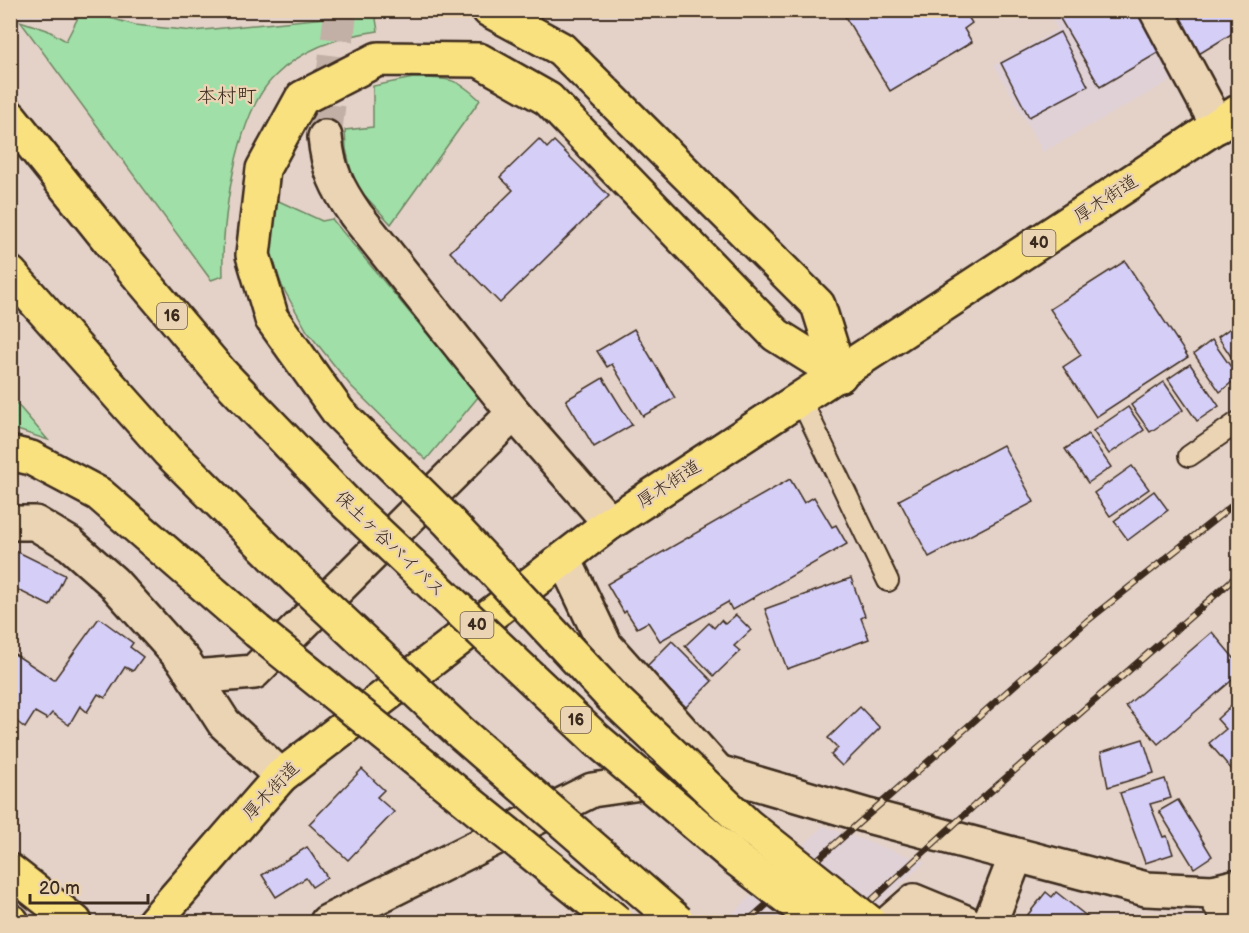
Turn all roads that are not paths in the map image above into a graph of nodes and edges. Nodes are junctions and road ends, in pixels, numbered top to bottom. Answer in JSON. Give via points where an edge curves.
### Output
{"nodes":[{"id":1,"x":489,"y":10,"type":"edge"},
{"id":2,"x":1156,"y":10,"type":"edge"},
{"id":3,"x":10,"y":117,"type":"edge"},
{"id":4,"x":1228,"y":119,"type":"edge"},
{"id":5,"x":325,"y":137,"type":"tunnel mouth"},
{"id":6,"x":10,"y":273,"type":"edge"},
{"id":7,"x":840,"y":375,"type":"junction"},
{"id":8,"x":801,"y":400,"type":"junction"},
{"id":9,"x":514,"y":413,"type":"junction"},
{"id":10,"x":1239,"y":422,"type":"edge"},
{"id":11,"x":10,"y":453,"type":"edge"},
{"id":12,"x":1189,"y":456,"type":"dead end"},
{"id":13,"x":10,"y":523,"type":"edge"},
{"id":14,"x":610,"y":523,"type":"junction"},
{"id":15,"x":564,"y":559,"type":"junction"},
{"id":16,"x":888,"y":581,"type":"dead end"},
{"id":17,"x":194,"y":677,"type":"junction"},
{"id":18,"x":718,"y":772,"type":"junction"},
{"id":19,"x":281,"y":776,"type":"junction"},
{"id":20,"x":1016,"y":856,"type":"junction"},
{"id":21,"x":10,"y":871,"type":"edge"},
{"id":22,"x":1226,"y":889,"type":"edge"},
{"id":23,"x":75,"y":922,"type":"edge"},
{"id":24,"x":154,"y":922,"type":"edge"},
{"id":25,"x":327,"y":922,"type":"edge"},
{"id":26,"x":616,"y":922,"type":"edge"},
{"id":27,"x":678,"y":922,"type":"edge"},
{"id":28,"x":819,"y":922,"type":"edge"},
{"id":29,"x":869,"y":922,"type":"edge"},
{"id":30,"x":890,"y":922,"type":"edge"},
{"id":31,"x":965,"y":922,"type":"edge"},
{"id":32,"x":990,"y":922,"type":"edge"},
{"id":33,"x":1231,"y":922,"type":"edge"}],
"edges":[{"from":1,"to":7,"type":"main road","via":[[561,49],[818,305]]},
{"from":2,"to":4,"type":"street"},
{"from":3,"to":28,"type":"main road","name":"保土ヶ谷バイパス","number":"16","bridge":true,"via":[[220,372],[346,503],[597,740],[738,860]]},
{"from":4,"to":7,"type":"main road","name":"厚木街道","number":"40"},
{"from":5,"to":9,"type":"street","via":[[327,164],[343,196]]},
{"from":6,"to":27,"type":"main road","bridge":true,"via":[[168,451],[298,580],[461,733]]},
{"from":7,"to":8,"type":"main road","name":"厚木街道","number":"40"},
{"from":7,"to":29,"type":"main road","bridge":true,"via":[[776,335],[548,99],[479,60],[378,59],[302,98],[263,169],[253,255],[272,319],[339,413],[448,521],[612,697],[747,825]]},
{"from":8,"to":14,"type":"main road","name":"厚木街道","number":"40"},
{"from":8,"to":16,"type":"lane"},
{"from":9,"to":14,"type":"street"},
{"from":9,"to":17,"type":"street","via":[[254,672]]},
{"from":10,"to":12,"type":"lane"},
{"from":11,"to":26,"type":"main road","bridge":true,"via":[[31,458],[99,494],[257,631]]},
{"from":13,"to":17,"type":"street","via":[[35,523],[70,544],[150,621]]},
{"from":14,"to":15,"type":"main road","name":"厚木街道","number":"40"},
{"from":15,"to":18,"type":"street","via":[[605,645]]},
{"from":15,"to":19,"type":"main road","name":"厚木街道","number":"40"},
{"from":17,"to":19,"type":"street","via":[[224,723]]},
{"from":18,"to":20,"type":"street"},
{"from":18,"to":25,"type":"street","via":[[592,789]]},
{"from":19,"to":24,"type":"main road","name":"厚木街道","number":"40"},
{"from":20,"to":22,"type":"street","via":[[1146,889]]},
{"from":20,"to":32,"type":"street"},
{"from":21,"to":23,"type":"main road"},
{"from":22,"to":33,"type":"street"},
{"from":30,"to":31,"type":"street","via":[[914,901]]}]}
